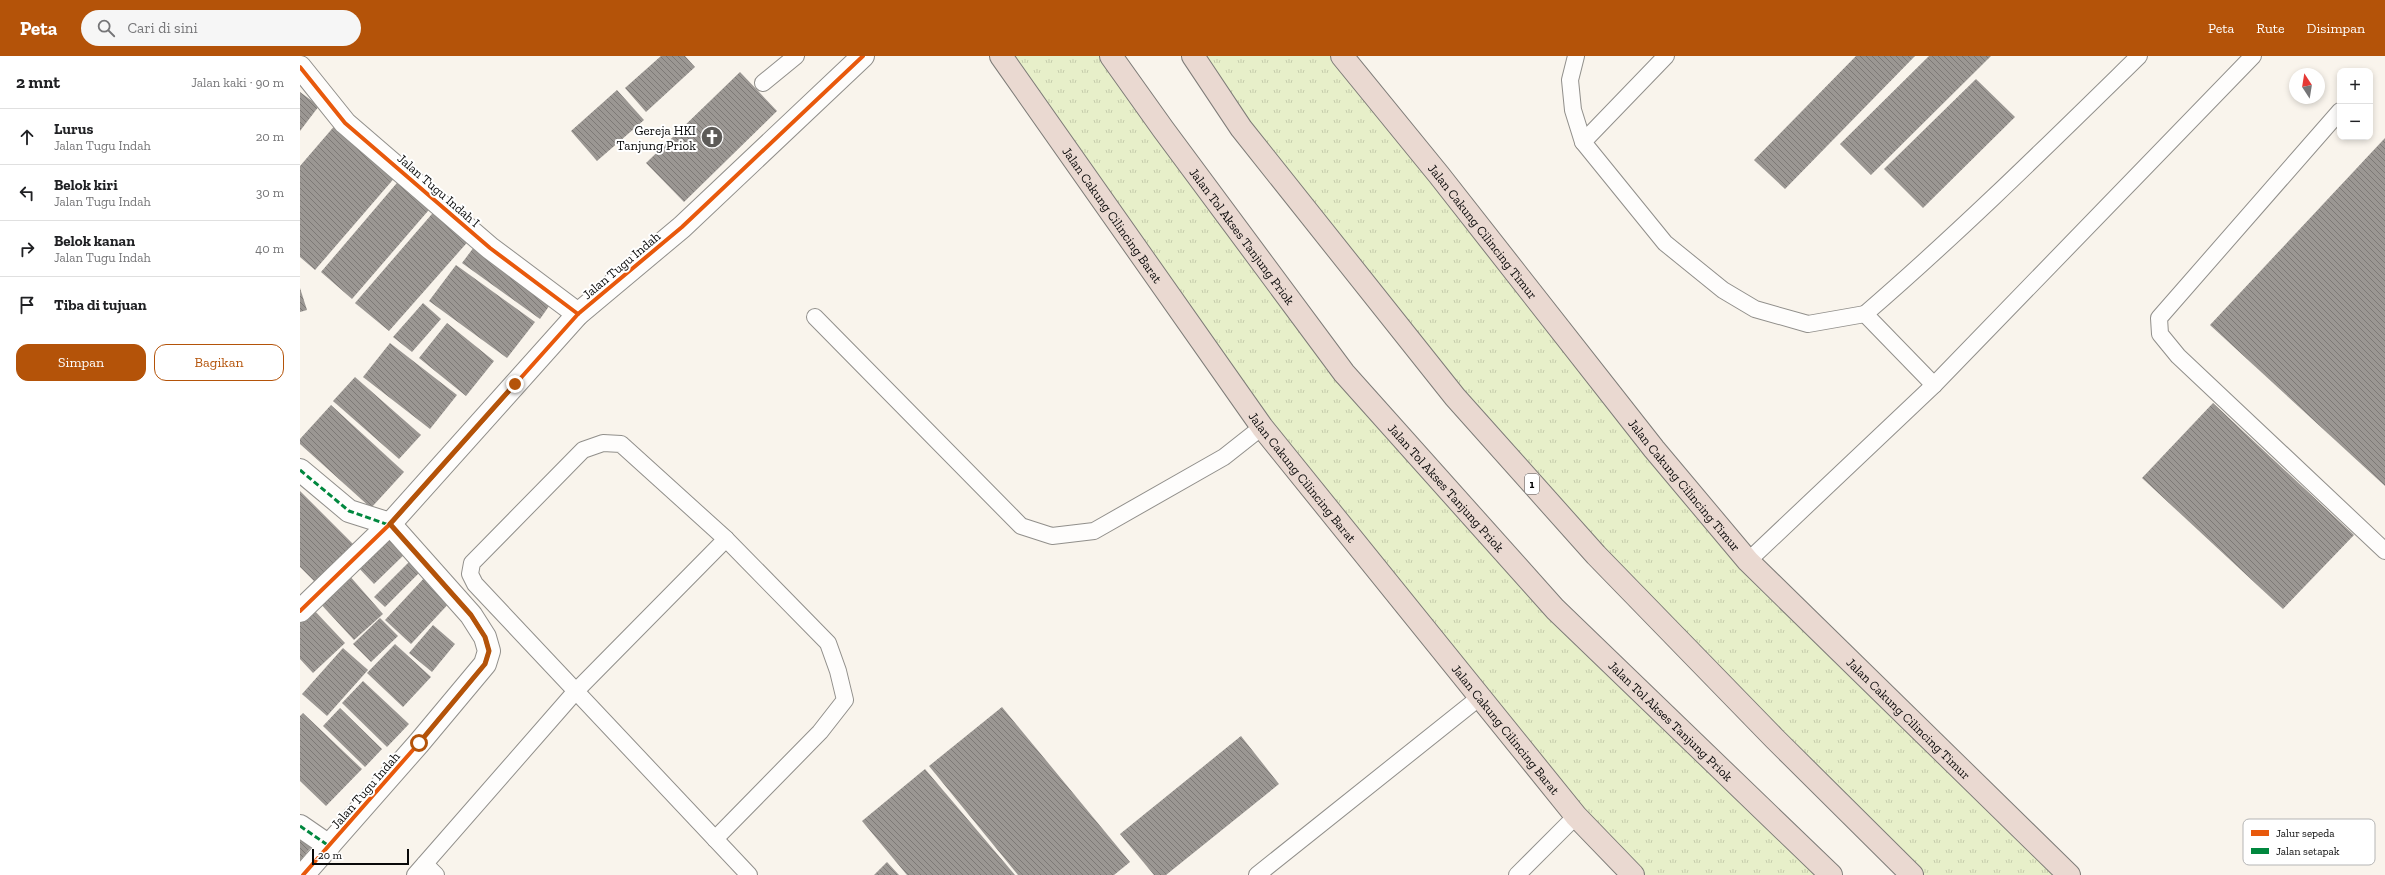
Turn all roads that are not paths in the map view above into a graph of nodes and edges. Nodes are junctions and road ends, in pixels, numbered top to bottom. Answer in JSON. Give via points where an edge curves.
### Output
{"nodes":[{"id":1,"x":796,"y":56,"type":"edge"},
{"id":2,"x":863,"y":56,"type":"edge"},
{"id":3,"x":1002,"y":56,"type":"edge"},
{"id":4,"x":1111,"y":56,"type":"edge"},
{"id":5,"x":1193,"y":56,"type":"edge"},
{"id":6,"x":1342,"y":56,"type":"edge"},
{"id":7,"x":1576,"y":56,"type":"edge"},
{"id":8,"x":1666,"y":56,"type":"edge"},
{"id":9,"x":2139,"y":56,"type":"edge"},
{"id":10,"x":2253,"y":56,"type":"edge"},
{"id":11,"x":300,"y":67,"type":"edge"},
{"id":12,"x":763,"y":83,"type":"dead end"},
{"id":13,"x":2337,"y":115,"type":"edge"},
{"id":14,"x":1583,"y":142,"type":"junction"},
{"id":15,"x":578,"y":314,"type":"junction"},
{"id":16,"x":1865,"y":314,"type":"junction"},
{"id":17,"x":815,"y":317,"type":"dead end"},
{"id":18,"x":1934,"y":385,"type":"junction"},
{"id":19,"x":1262,"y":427,"type":"junction"},
{"id":20,"x":300,"y":470,"type":"edge"},
{"id":21,"x":390,"y":524,"type":"junction"},
{"id":22,"x":726,"y":539,"type":"junction"},
{"id":23,"x":2385,"y":551,"type":"edge"},
{"id":24,"x":1748,"y":561,"type":"junction"},
{"id":25,"x":300,"y":611,"type":"edge"},
{"id":26,"x":575,"y":692,"type":"junction"},
{"id":27,"x":1480,"y":697,"type":"junction"},
{"id":28,"x":1576,"y":816,"type":"junction"},
{"id":29,"x":300,"y":826,"type":"edge"},
{"id":30,"x":715,"y":839,"type":"junction"},
{"id":31,"x":329,"y":846,"type":"junction"},
{"id":32,"x":420,"y":870,"type":"edge"},
{"id":33,"x":303,"y":875,"type":"edge"},
{"id":34,"x":436,"y":875,"type":"edge"},
{"id":35,"x":749,"y":875,"type":"edge"},
{"id":36,"x":1257,"y":875,"type":"edge"},
{"id":37,"x":1517,"y":875,"type":"edge"},
{"id":38,"x":1633,"y":875,"type":"edge"},
{"id":39,"x":1831,"y":875,"type":"edge"},
{"id":40,"x":1912,"y":875,"type":"edge"},
{"id":41,"x":2069,"y":875,"type":"edge"}],
"edges":[{"from":1,"to":12,"type":"lane"},
{"from":2,"to":15,"type":"street","name":"Jalan Tugu Indah","via":[[682,227]]},
{"from":3,"to":19,"type":"highway","name":"Jalan Cakung Cilincing Barat"},
{"from":4,"to":39,"type":"highway","name":"Jalan Tol Akses Tanjung Priok","via":[[1162,129],[1344,373],[1555,609]]},
{"from":5,"to":40,"type":"highway","number":"1","via":[[1241,128],[1465,409],[1596,555]]},
{"from":6,"to":24,"type":"highway","name":"Jalan Cakung Cilincing Timur","via":[[1654,449]]},
{"from":7,"to":14,"type":"lane","via":[[1570,80],[1573,110]]},
{"from":8,"to":14,"type":"lane"},
{"from":9,"to":16,"type":"lane","via":[[1913,273]]},
{"from":10,"to":18,"type":"lane"},
{"from":11,"to":15,"type":"street","name":"Jalan Tugu Indah I","via":[[345,123],[490,248]]},
{"from":13,"to":23,"type":"lane","via":[[2159,318],[2160,334],[2178,356]]},
{"from":14,"to":16,"type":"lane","via":[[1665,243],[1723,290],[1755,309],[1808,324]]},
{"from":15,"to":21,"type":"street","name":"Jalan Tugu Indah"},
{"from":16,"to":18,"type":"lane"},
{"from":17,"to":19,"type":"lane","via":[[1021,526],[1052,536],[1094,531],[1224,457]]},
{"from":18,"to":24,"type":"lane"},
{"from":19,"to":27,"type":"highway","name":"Jalan Cakung Cilincing Barat"},
{"from":20,"to":21,"type":"street","via":[[349,511]]},
{"from":21,"to":25,"type":"street"},
{"from":21,"to":31,"type":"street","name":"Jalan Tugu Indah","via":[[471,615],[485,637],[489,651],[485,664]]},
{"from":22,"to":26,"type":"lane"},
{"from":22,"to":26,"type":"lane","via":[[621,444],[603,443],[583,450],[472,563],[470,574],[475,584]]},
{"from":22,"to":30,"type":"lane","via":[[828,643],[845,700],[820,732]]},
{"from":24,"to":41,"type":"highway","name":"Jalan Cakung Cilincing Timur"},
{"from":26,"to":30,"type":"lane"},
{"from":26,"to":32,"type":"lane"},
{"from":27,"to":28,"type":"highway","name":"Jalan Cakung Cilincing Barat"},
{"from":27,"to":36,"type":"lane"},
{"from":28,"to":37,"type":"lane"},
{"from":28,"to":38,"type":"highway","name":"Jalan Cakung Cilincing Barat"},
{"from":29,"to":31,"type":"street"},
{"from":30,"to":35,"type":"lane"},
{"from":31,"to":33,"type":"street","name":"Jalan Tugu Indah"},
{"from":32,"to":34,"type":"lane"}]}
